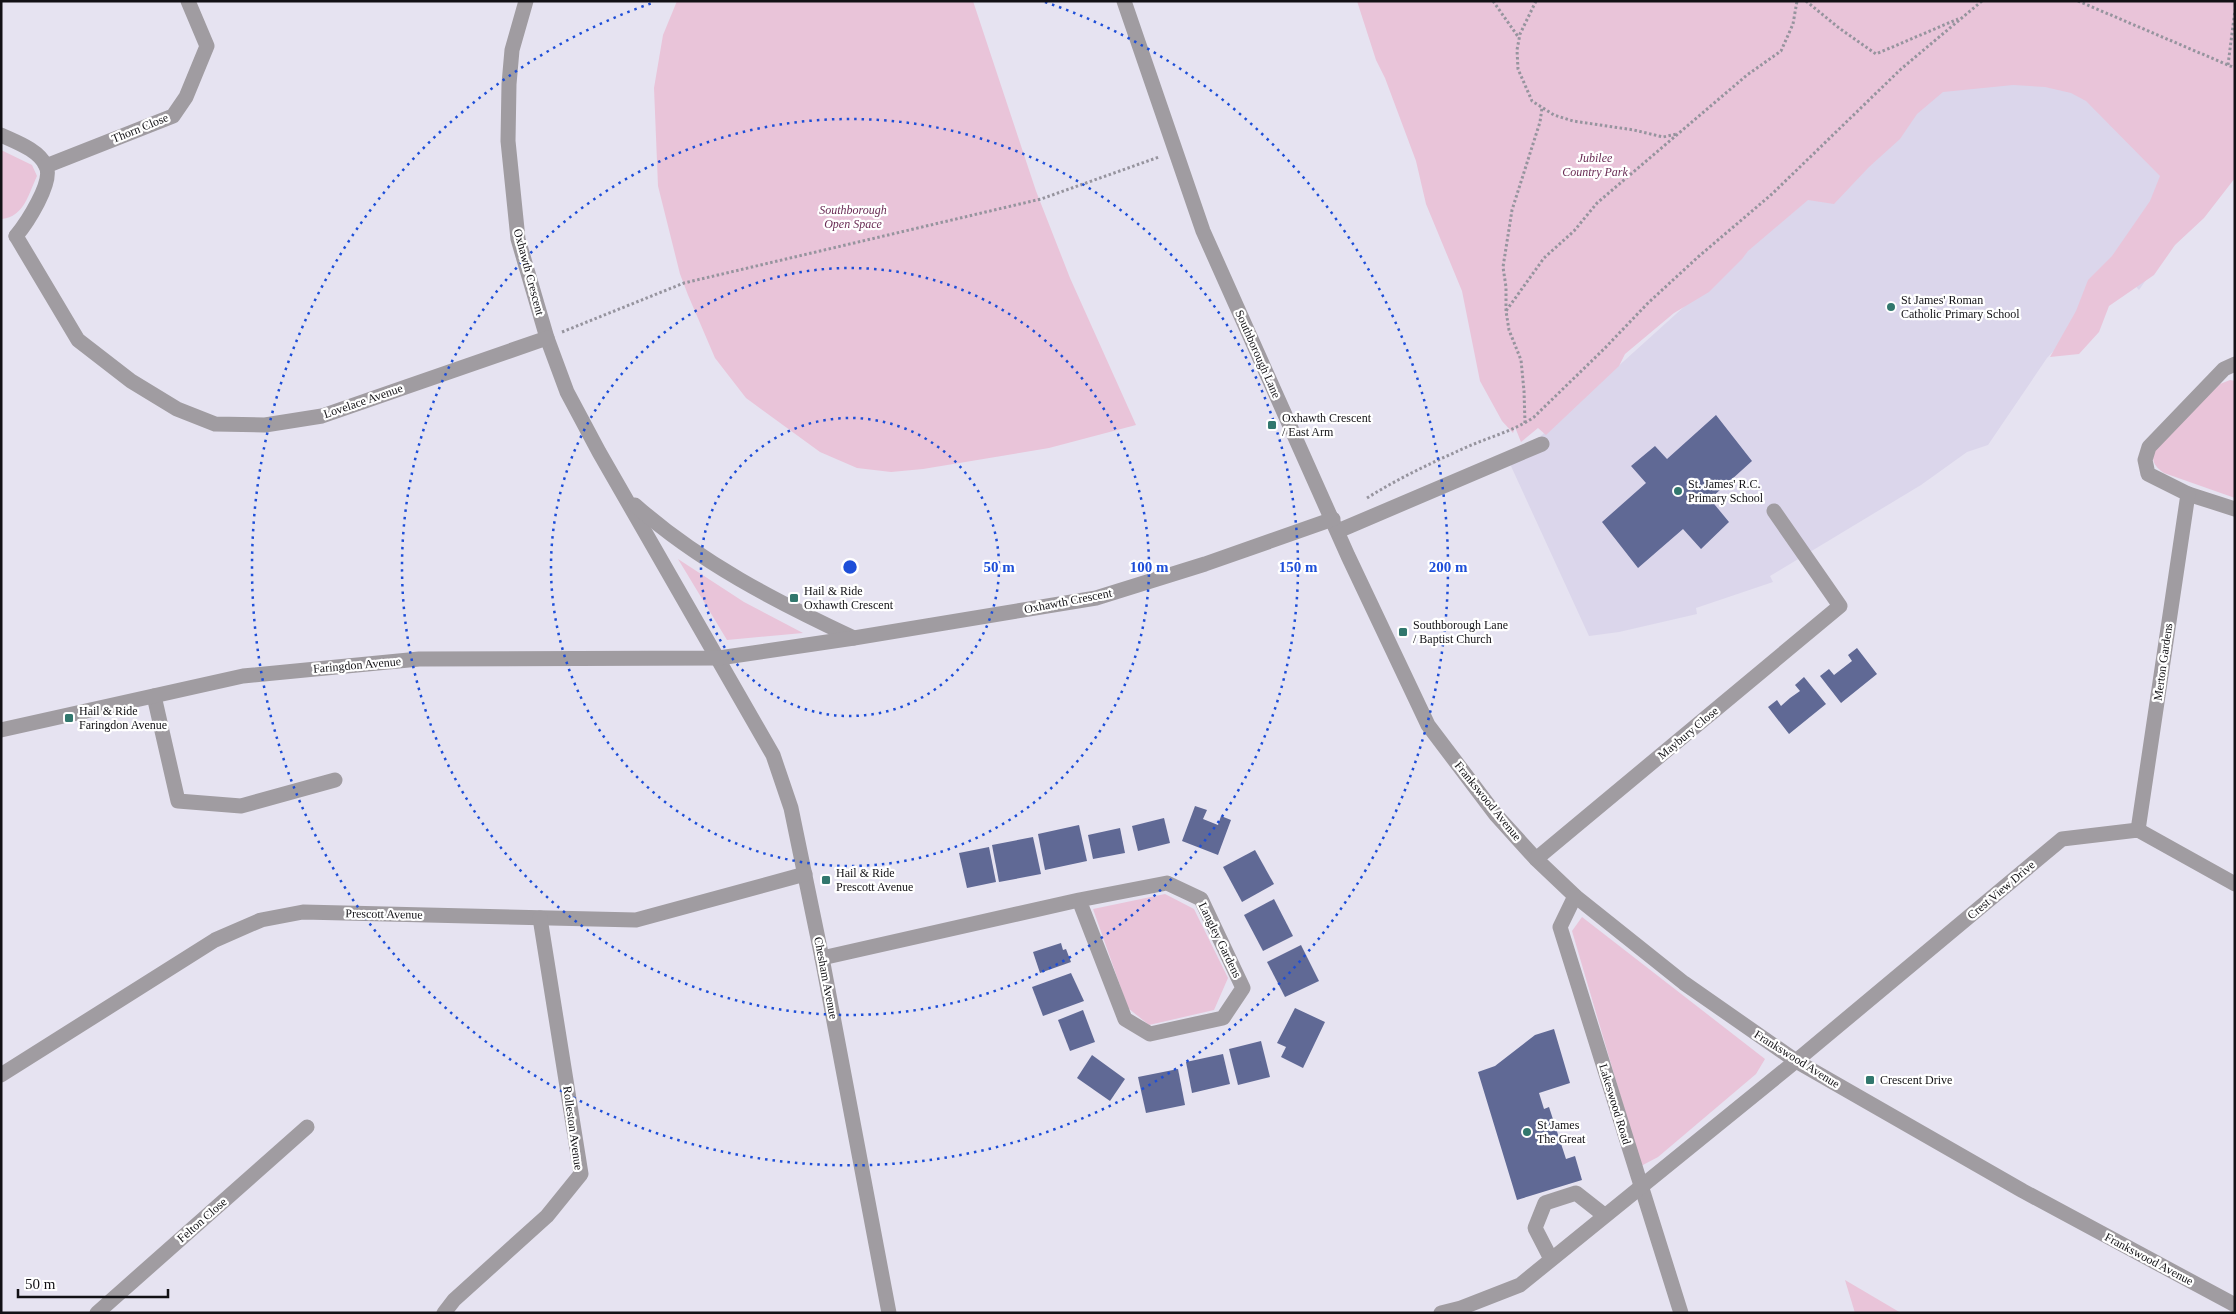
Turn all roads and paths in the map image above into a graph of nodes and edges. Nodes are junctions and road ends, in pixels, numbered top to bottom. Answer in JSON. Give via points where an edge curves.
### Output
{"nodes":[{"id":1,"x":188,"y":1,"type":"edge"},
{"id":2,"x":526,"y":1,"type":"edge"},
{"id":3,"x":1124,"y":1,"type":"edge"},
{"id":4,"x":1493,"y":1,"type":"edge"},
{"id":5,"x":1536,"y":1,"type":"edge"},
{"id":6,"x":1797,"y":1,"type":"edge"},
{"id":7,"x":1806,"y":1,"type":"edge"},
{"id":8,"x":1982,"y":1,"type":"edge"},
{"id":9,"x":2078,"y":1,"type":"edge"},
{"id":10,"x":2235,"y":10,"type":"edge"},
{"id":11,"x":1961,"y":18,"type":"junction"},
{"id":12,"x":1519,"y":38,"type":"junction"},
{"id":13,"x":2228,"y":65,"type":"junction"},
{"id":14,"x":2235,"y":68,"type":"edge"},
{"id":15,"x":1542,"y":108,"type":"junction"},
{"id":16,"x":1680,"y":133,"type":"junction"},
{"id":17,"x":1,"y":135,"type":"edge"},
{"id":18,"x":1176,"y":151,"type":"junction"},
{"id":19,"x":46,"y":166,"type":"junction"},
{"id":20,"x":8,"y":236,"type":"edge"},
{"id":21,"x":1506,"y":311,"type":"junction"},
{"id":22,"x":547,"y":338,"type":"junction"},
{"id":23,"x":2235,"y":364,"type":"edge"},
{"id":24,"x":1525,"y":424,"type":"junction"},
{"id":25,"x":1542,"y":444,"type":"dead end"},
{"id":26,"x":2188,"y":494,"type":"junction"},
{"id":27,"x":624,"y":496,"type":"junction"},
{"id":28,"x":1364,"y":500,"type":"dead end"},
{"id":29,"x":2235,"y":509,"type":"edge"},
{"id":30,"x":1774,"y":511,"type":"dead end"},
{"id":31,"x":1335,"y":525,"type":"junction"},
{"id":32,"x":854,"y":638,"type":"junction"},
{"id":33,"x":719,"y":658,"type":"junction"},
{"id":34,"x":154,"y":696,"type":"junction"},
{"id":35,"x":1428,"y":725,"type":"joint"},
{"id":36,"x":1,"y":730,"type":"edge"},
{"id":37,"x":335,"y":780,"type":"dead end"},
{"id":38,"x":2138,"y":830,"type":"junction"},
{"id":39,"x":1536,"y":859,"type":"junction"},
{"id":40,"x":805,"y":874,"type":"junction"},
{"id":41,"x":2235,"y":884,"type":"edge"},
{"id":42,"x":1575,"y":896,"type":"junction"},
{"id":43,"x":1079,"y":900,"type":"junction"},
{"id":44,"x":540,"y":918,"type":"junction"},
{"id":45,"x":822,"y":958,"type":"junction"},
{"id":46,"x":1796,"y":1061,"type":"junction"},
{"id":47,"x":1,"y":1075,"type":"edge"},
{"id":48,"x":307,"y":1127,"type":"dead end"},
{"id":49,"x":1641,"y":1185,"type":"junction"},
{"id":50,"x":1604,"y":1215,"type":"junction"},
{"id":51,"x":1551,"y":1259,"type":"junction"},
{"id":52,"x":2235,"y":1304,"type":"edge"},
{"id":53,"x":96,"y":1313,"type":"edge"},
{"id":54,"x":444,"y":1313,"type":"edge"},
{"id":55,"x":890,"y":1313,"type":"edge"},
{"id":56,"x":1441,"y":1313,"type":"edge"},
{"id":57,"x":1681,"y":1313,"type":"edge"}],
"edges":[{"from":1,"to":19,"type":"street","name":"Thorn Close","via":[[207,46],[186,98],[173,116]]},
{"from":2,"to":22,"type":"street","name":"Oxhawth Crescent","via":[[512,50],[508,141],[518,239]]},
{"from":3,"to":18,"type":"street","name":"Southborough Lane"},
{"from":4,"to":12,"type":"path"},
{"from":5,"to":12,"type":"path"},
{"from":6,"to":16,"type":"path","via":[[1793,24],[1782,51],[1747,75]]},
{"from":7,"to":11,"type":"path","via":[[1876,54]]},
{"from":8,"to":11,"type":"path"},
{"from":9,"to":13,"type":"path"},
{"from":10,"to":13,"type":"path"},
{"from":11,"to":24,"type":"path","via":[[1901,69],[1772,194],[1648,303]]},
{"from":12,"to":15,"type":"path","via":[[1518,69],[1532,101]]},
{"from":13,"to":14,"type":"path"},
{"from":15,"to":16,"type":"path","via":[[1573,121],[1663,138]]},
{"from":15,"to":21,"type":"path","via":[[1512,210],[1503,267]]},
{"from":16,"to":21,"type":"path","via":[[1597,203],[1574,231],[1544,258]]},
{"from":17,"to":19,"type":"street","via":[[30,150]]},
{"from":18,"to":22,"type":"path","via":[[1041,199],[684,283]]},
{"from":18,"to":31,"type":"street","name":"Southborough Lane","via":[[1203,231]]},
{"from":19,"to":20,"type":"street","via":[[48,176],[30,219]]},
{"from":20,"to":22,"type":"street","name":"Lovelace Avenue","via":[[78,340],[131,381],[177,409],[216,424],[265,425],[322,416]]},
{"from":21,"to":24,"type":"path","via":[[1509,330],[1521,360]]},
{"from":22,"to":27,"type":"street","name":"Oxhawth Crescent","via":[[567,392]]},
{"from":23,"to":26,"type":"street","via":[[2224,369],[2148,447],[2145,460],[2148,474]]},
{"from":24,"to":28,"type":"path","via":[[1388,485]]},
{"from":25,"to":31,"type":"street","name":"Oxhawth Crescent"},
{"from":26,"to":29,"type":"street"},
{"from":26,"to":38,"type":"street","name":"Merton Gardens"},
{"from":27,"to":32,"type":"street","name":"Oxhawth Crescent","via":[[656,524],[719,568]]},
{"from":27,"to":33,"type":"street","name":"Oxhawth Crescent"},
{"from":30,"to":39,"type":"street","name":"Maybury Close","via":[[1840,606]]},
{"from":31,"to":32,"type":"street","name":"Oxhawth Crescent","via":[[1096,598]]},
{"from":31,"to":35,"type":"street","name":"Southborough Lane"},
{"from":32,"to":33,"type":"street","name":"Oxhawth Crescent"},
{"from":33,"to":34,"type":"street","name":"Faringdon Avenue","via":[[419,659],[244,676]]},
{"from":33,"to":40,"type":"street","name":"Chesham Avenue","via":[[773,755],[791,808]]},
{"from":34,"to":36,"type":"street","name":"Faringdon Avenue"},
{"from":34,"to":37,"type":"street","via":[[178,800],[241,806]]},
{"from":35,"to":39,"type":"street","name":"Frankswood Avenue","via":[[1496,815]]},
{"from":38,"to":41,"type":"street"},
{"from":38,"to":46,"type":"street","name":"Crest View Drive","via":[[2062,839]]},
{"from":39,"to":42,"type":"street","name":"Frankswood Avenue"},
{"from":40,"to":44,"type":"street","name":"Prescott Avenue","via":[[636,920]]},
{"from":40,"to":45,"type":"street","name":"Chesham Avenue"},
{"from":42,"to":46,"type":"street","name":"Frankswood Avenue","via":[[1684,984]]},
{"from":42,"to":49,"type":"street","name":"Lakeswood Road","via":[[1560,927]]},
{"from":43,"to":43,"type":"street","name":"Langley Gardens","via":[[1167,883],[1201,899],[1243,988],[1223,1018],[1150,1034],[1125,1019]]},
{"from":43,"to":45,"type":"street","name":"Langley Gardens"},
{"from":44,"to":47,"type":"street","name":"Prescott Avenue","via":[[302,912],[261,920],[215,940]]},
{"from":44,"to":54,"type":"street","name":"Rolleston Avenue","via":[[582,1174],[547,1216],[454,1300]]},
{"from":45,"to":55,"type":"street","name":"Chesham Avenue"},
{"from":46,"to":49,"type":"street"},
{"from":46,"to":52,"type":"street","name":"Frankswood Avenue","via":[[2023,1191]]},
{"from":48,"to":53,"type":"street","name":"Felton Close"},
{"from":49,"to":50,"type":"street"},
{"from":49,"to":57,"type":"street","name":"Lakeswood Road"},
{"from":50,"to":51,"type":"street"},
{"from":50,"to":51,"type":"street","via":[[1576,1193],[1545,1203],[1535,1228]]},
{"from":51,"to":56,"type":"street","via":[[1520,1285]]}]}
